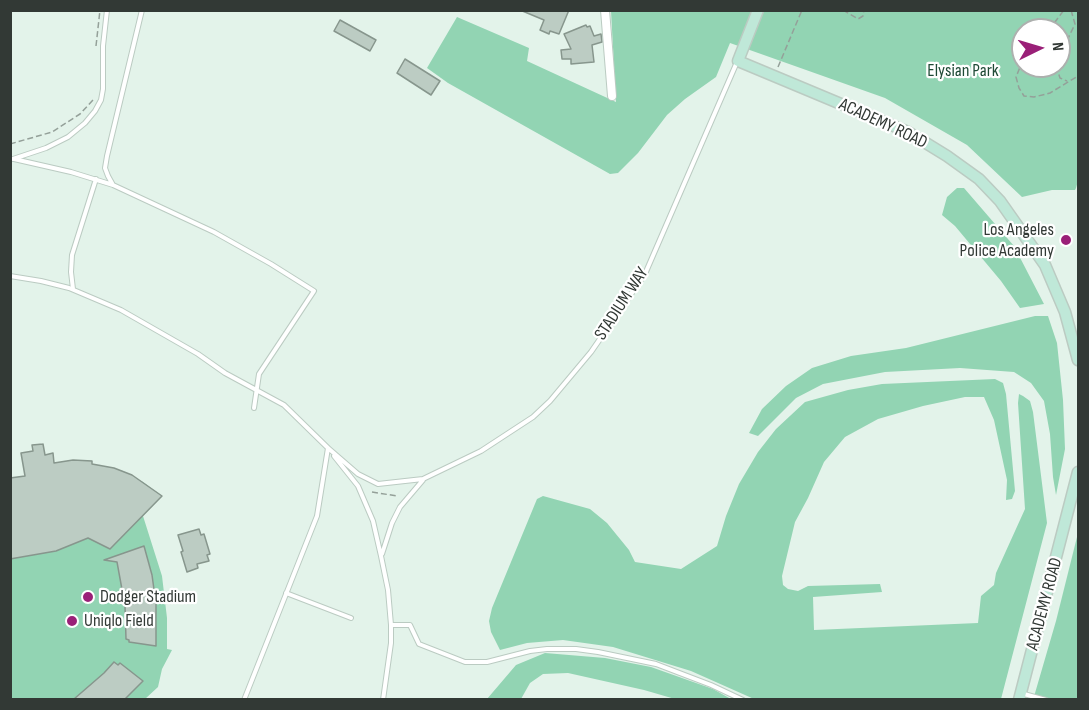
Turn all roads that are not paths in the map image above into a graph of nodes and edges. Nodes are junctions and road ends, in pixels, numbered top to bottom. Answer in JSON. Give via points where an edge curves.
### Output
{"nodes":[{"id":1,"x":107,"y":10,"type":"edge"},
{"id":2,"x":142,"y":10,"type":"edge"},
{"id":3,"x":605,"y":10,"type":"edge"},
{"id":4,"x":758,"y":10,"type":"edge"},
{"id":5,"x":738,"y":61,"type":"junction"},
{"id":6,"x":612,"y":96,"type":"dead end"},
{"id":7,"x":12,"y":159,"type":"edge"},
{"id":8,"x":96,"y":179,"type":"junction"},
{"id":9,"x":113,"y":185,"type":"junction"},
{"id":10,"x":10,"y":276,"type":"edge"},
{"id":11,"x":73,"y":289,"type":"junction"},
{"id":12,"x":1078,"y":360,"type":"edge"},
{"id":13,"x":257,"y":390,"type":"junction"},
{"id":14,"x":254,"y":408,"type":"dead end"},
{"id":15,"x":328,"y":448,"type":"junction"},
{"id":16,"x":1078,"y":472,"type":"edge"},
{"id":17,"x":423,"y":479,"type":"junction"},
{"id":18,"x":381,"y":556,"type":"junction"},
{"id":19,"x":286,"y":593,"type":"junction"},
{"id":20,"x":351,"y":618,"type":"dead end"},
{"id":21,"x":391,"y":625,"type":"junction"},
{"id":22,"x":1020,"y":696,"type":"edge"},
{"id":23,"x":244,"y":699,"type":"edge"},
{"id":24,"x":383,"y":699,"type":"edge"},
{"id":25,"x":743,"y":699,"type":"edge"},
{"id":26,"x":1046,"y":699,"type":"edge"}],
"edges":[{"from":1,"to":7,"type":"lane","via":[[104,89],[95,111],[68,137]]},
{"from":2,"to":9,"type":"lane","via":[[105,168]]},
{"from":3,"to":6,"type":"street"},
{"from":4,"to":5,"type":"main road"},
{"from":5,"to":12,"type":"main road","name":"ACADEMY ROAD","via":[[908,132],[984,184],[1016,221],[1045,265],[1065,312]]},
{"from":5,"to":17,"type":"lane","name":"STADIUM WAY","via":[[645,274],[591,352],[533,417],[482,451]]},
{"from":7,"to":8,"type":"lane"},
{"from":8,"to":9,"type":"lane"},
{"from":8,"to":11,"type":"lane","via":[[72,255]]},
{"from":9,"to":13,"type":"lane","via":[[214,232],[314,291],[259,374]]},
{"from":10,"to":11,"type":"lane"},
{"from":11,"to":13,"type":"lane","via":[[121,310]]},
{"from":13,"to":14,"type":"lane"},
{"from":13,"to":15,"type":"lane","via":[[284,405]]},
{"from":15,"to":17,"type":"lane","name":"STADIUM WAY","via":[[358,474],[378,484]]},
{"from":15,"to":18,"type":"lane","via":[[358,486],[373,521]]},
{"from":15,"to":19,"type":"lane","via":[[317,516]]},
{"from":16,"to":22,"type":"main road","name":"ACADEMY ROAD"},
{"from":17,"to":18,"type":"lane","name":"STADIUM WAY","via":[[400,507]]},
{"from":18,"to":21,"type":"lane"},
{"from":19,"to":20,"type":"lane"},
{"from":19,"to":23,"type":"lane"},
{"from":21,"to":24,"type":"lane"},
{"from":21,"to":25,"type":"lane","via":[[410,625],[419,644],[465,662],[487,662],[530,651],[576,649],[656,664]]},
{"from":22,"to":26,"type":"lane"}]}
